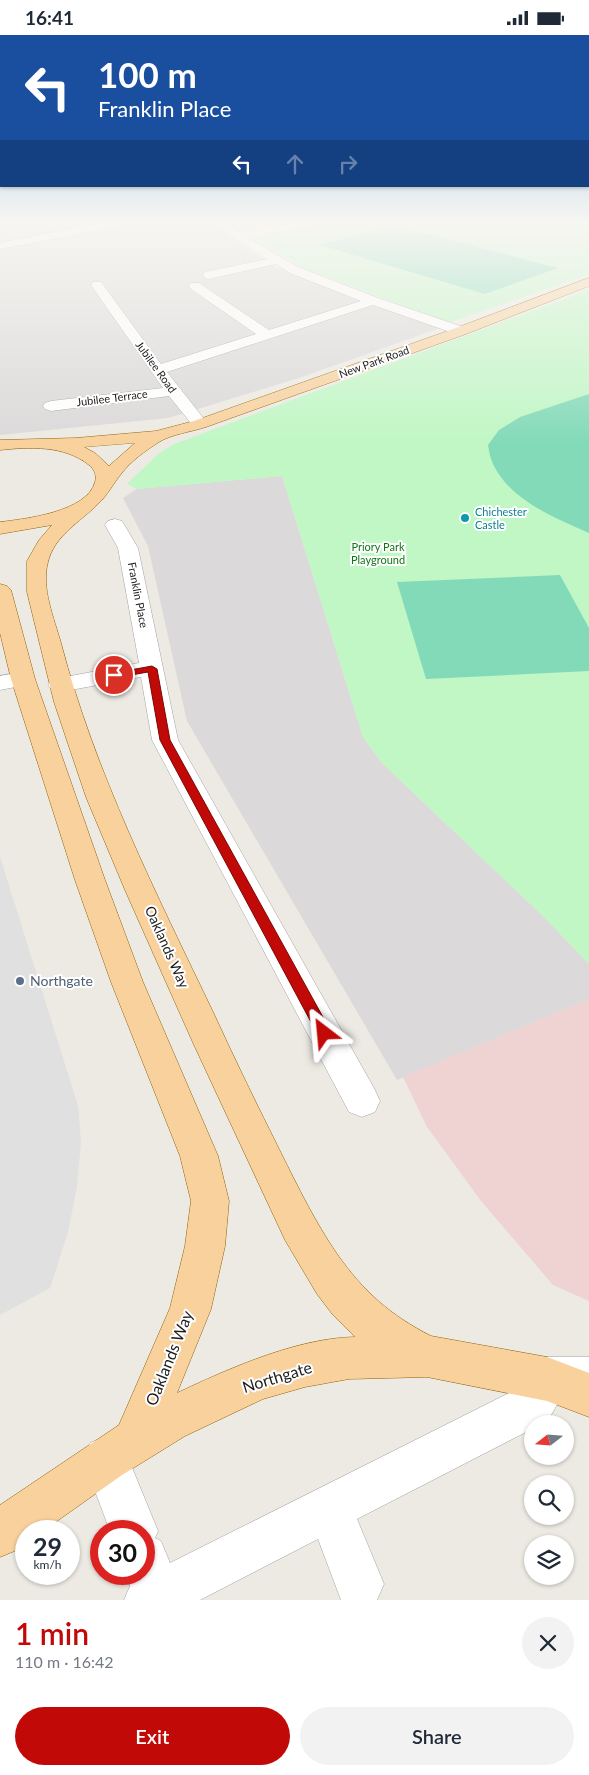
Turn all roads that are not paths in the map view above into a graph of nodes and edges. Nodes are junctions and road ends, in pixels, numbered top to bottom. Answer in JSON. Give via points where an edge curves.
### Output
{"nodes":[{"id":1,"x":105,"y":297,"type":"edge"},
{"id":2,"x":211,"y":297,"type":"edge"},
{"id":3,"x":363,"y":297,"type":"edge"},
{"id":4,"x":549,"y":297,"type":"edge"},
{"id":5,"x":373,"y":301,"type":"junction"},
{"id":6,"x":460,"y":331,"type":"junction"},
{"id":7,"x":267,"y":335,"type":"junction"},
{"id":8,"x":157,"y":370,"type":"junction"},
{"id":9,"x":173,"y":391,"type":"junction"},
{"id":10,"x":51,"y":406,"type":"dead end"},
{"id":11,"x":200,"y":424,"type":"junction"},
{"id":12,"x":158,"y":436,"type":"junction"},
{"id":13,"x":34,"y":443,"type":"junction"},
{"id":14,"x":1,"y":445,"type":"edge"},
{"id":15,"x":98,"y":492,"type":"junction"},
{"id":16,"x":115,"y":525,"type":"dead end"},
{"id":17,"x":0,"y":528,"type":"edge"},
{"id":18,"x":0,"y":590,"type":"edge"},
{"id":19,"x":152,"y":669,"type":"junction"},
{"id":20,"x":11,"y":681,"type":"edge"},
{"id":21,"x":60,"y":685,"type":"junction"},
{"id":22,"x":362,"y":1101,"type":"dead end"},
{"id":23,"x":427,"y":1356,"type":"junction"},
{"id":24,"x":568,"y":1379,"type":"edge"},
{"id":25,"x":589,"y":1395,"type":"edge"},
{"id":26,"x":120,"y":1450,"type":"junction"},
{"id":27,"x":329,"y":1508,"type":"junction"},
{"id":28,"x":132,"y":1520,"type":"edge"},
{"id":29,"x":0,"y":1533,"type":"edge"},
{"id":30,"x":359,"y":1584,"type":"dead end"},
{"id":31,"x":153,"y":1588,"type":"edge"}],
"edges":[{"from":1,"to":8,"type":"street","name":"Jubilee Road"},
{"from":2,"to":7,"type":"street"},
{"from":3,"to":5,"type":"street"},
{"from":4,"to":6,"type":"main road","name":"New Park Road"},
{"from":5,"to":6,"type":"street"},
{"from":5,"to":7,"type":"street"},
{"from":6,"to":11,"type":"main road","name":"New Park Road"},
{"from":7,"to":8,"type":"street"},
{"from":8,"to":9,"type":"street","name":"Jubilee Road"},
{"from":9,"to":10,"type":"street","name":"Jubilee Terrace"},
{"from":9,"to":11,"type":"street","name":"Jubilee Road"},
{"from":11,"to":12,"type":"main road","name":"New Park Road"},
{"from":12,"to":13,"type":"main road","name":"New Park Road"},
{"from":12,"to":15,"type":"main road","name":"New Park Road","via":[[117,466]]},
{"from":13,"to":14,"type":"main road"},
{"from":13,"to":15,"type":"main road","via":[[65,447],[92,457],[103,468],[105,476]]},
{"from":15,"to":17,"type":"main road","via":[[77,509],[54,518]]},
{"from":15,"to":21,"type":"main road","name":"Oaklands Way","via":[[64,523],[40,554],[37,563],[39,602]]},
{"from":16,"to":19,"type":"street","name":"Franklin Place","via":[[128,548]]},
{"from":18,"to":20,"type":"main road","name":"Oaklands Way"},
{"from":19,"to":21,"type":"street"},
{"from":19,"to":22,"type":"street","name":"Franklin Place","via":[[165,740]]},
{"from":20,"to":26,"type":"main road","name":"Oaklands Way","via":[[127,982],[199,1156],[210,1201],[205,1246],[190,1309]]},
{"from":21,"to":23,"type":"main road","name":"Oaklands Way","via":[[91,775],[130,865],[290,1210],[331,1280],[358,1310],[380,1330]]},
{"from":23,"to":24,"type":"main road","name":"Northgate"},
{"from":23,"to":26,"type":"main road","name":"Northgate","via":[[349,1358],[267,1377],[170,1420]]},
{"from":24,"to":25,"type":"main road","name":"Northgate"},
{"from":24,"to":27,"type":"street","via":[[531,1406]]},
{"from":26,"to":28,"type":"street"},
{"from":26,"to":29,"type":"main road","name":"Northgate"},
{"from":27,"to":30,"type":"street"},
{"from":27,"to":31,"type":"street"}]}
